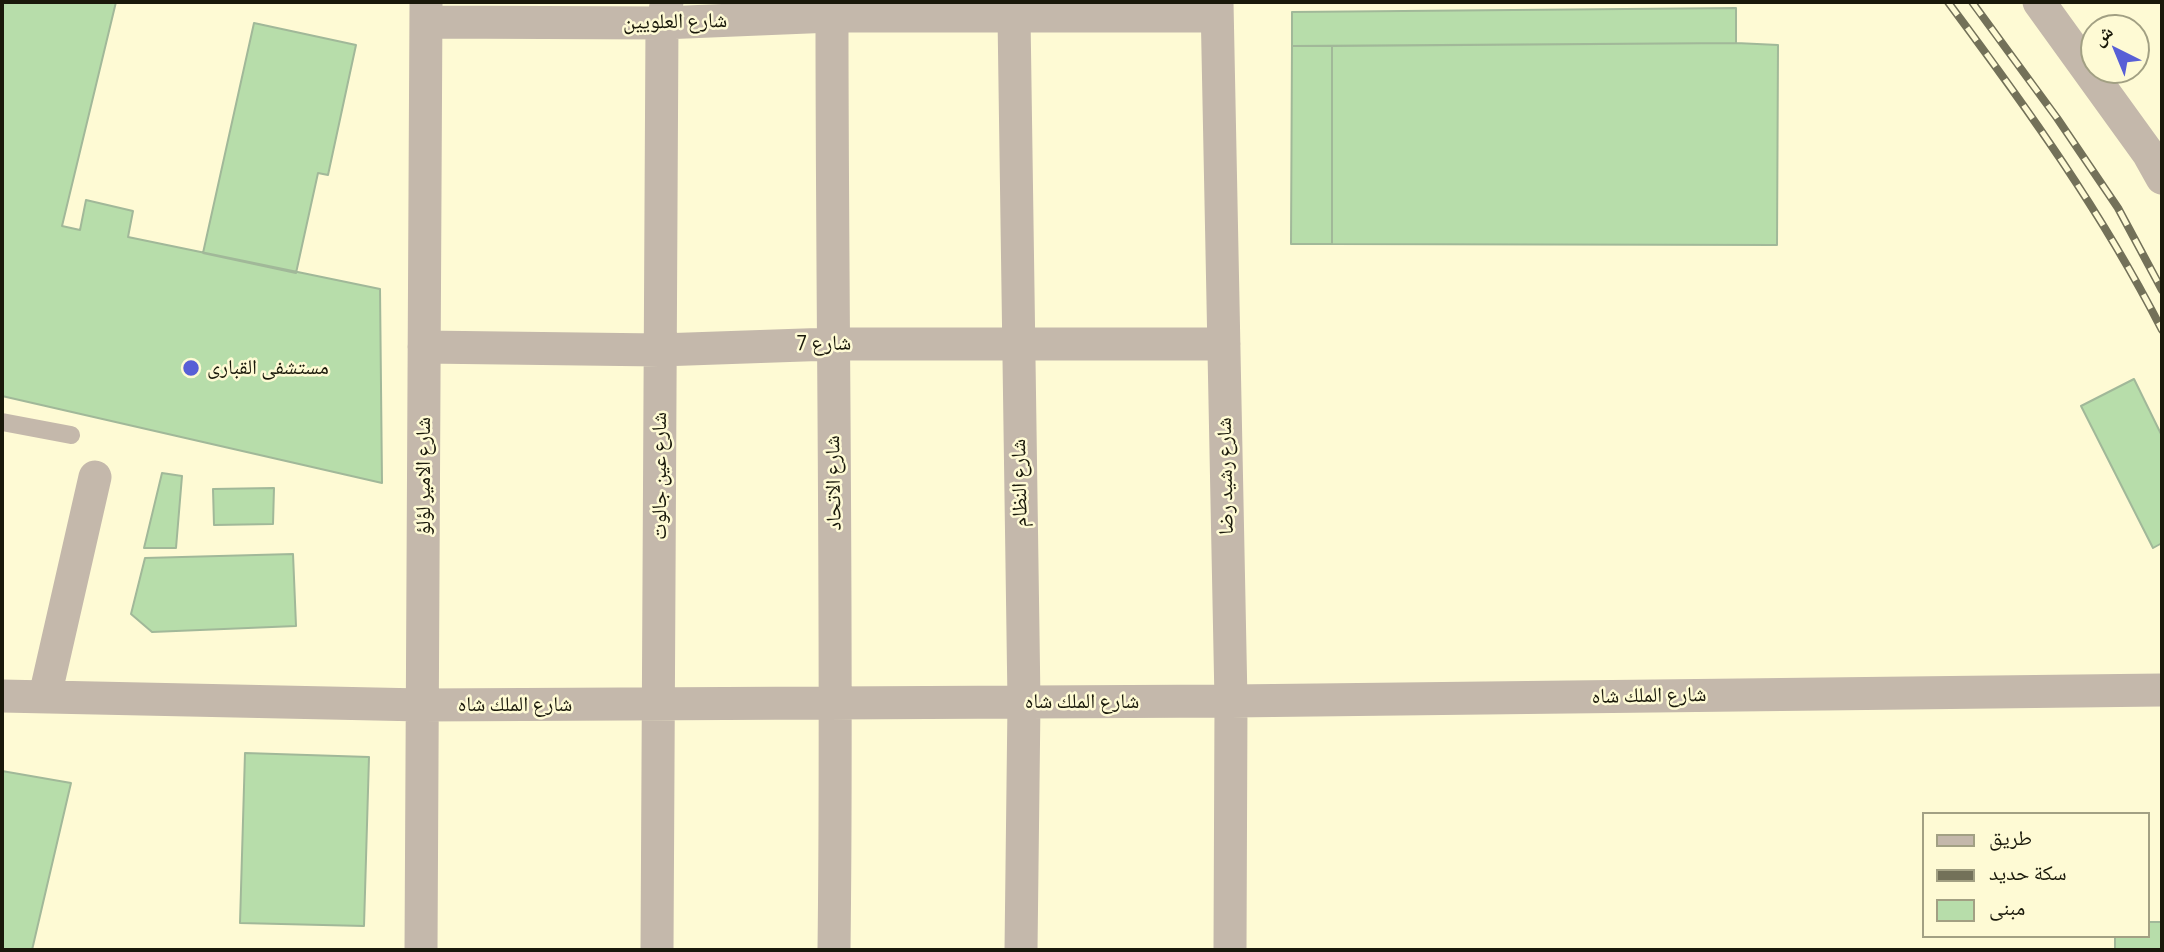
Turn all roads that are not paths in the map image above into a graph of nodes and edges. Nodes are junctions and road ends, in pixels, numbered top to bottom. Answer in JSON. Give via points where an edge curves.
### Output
{"nodes":[{"id":1,"x":2039,"y":2,"type":"edge"},
{"id":2,"x":1217,"y":9,"type":"edge"},
{"id":3,"x":426,"y":12,"type":"edge"},
{"id":4,"x":664,"y":13,"type":"edge"},
{"id":5,"x":832,"y":16,"type":"junction"},
{"id":6,"x":1014,"y":16,"type":"junction"},
{"id":7,"x":2162,"y":178,"type":"edge"},
{"id":8,"x":832,"y":344,"type":"junction"},
{"id":9,"x":1017,"y":344,"type":"junction"},
{"id":10,"x":1224,"y":344,"type":"junction"},
{"id":11,"x":424,"y":348,"type":"junction"},
{"id":12,"x":660,"y":350,"type":"junction"},
{"id":13,"x":2,"y":422,"type":"edge"},
{"id":14,"x":71,"y":435,"type":"dead end"},
{"id":15,"x":95,"y":477,"type":"dead end"},
{"id":16,"x":2162,"y":690,"type":"edge"},
{"id":17,"x":2,"y":696,"type":"edge"},
{"id":18,"x":45,"y":696,"type":"junction"},
{"id":19,"x":1231,"y":701,"type":"junction"},
{"id":20,"x":1024,"y":702,"type":"junction"},
{"id":21,"x":837,"y":703,"type":"junction"},
{"id":22,"x":422,"y":705,"type":"junction"},
{"id":23,"x":659,"y":705,"type":"junction"},
{"id":24,"x":421,"y":950,"type":"edge"},
{"id":25,"x":657,"y":950,"type":"edge"},
{"id":26,"x":834,"y":950,"type":"edge"},
{"id":27,"x":1021,"y":950,"type":"edge"},
{"id":28,"x":1230,"y":950,"type":"edge"}],
"edges":[{"from":1,"to":7,"type":"street"},
{"from":2,"to":6,"type":"street","name":"شارع العلويين"},
{"from":2,"to":10,"type":"street","name":"شارع رشيد رضا"},
{"from":3,"to":4,"type":"street","name":"شارع العلويين"},
{"from":3,"to":11,"type":"street","name":"شارع الامير لؤلؤ"},
{"from":4,"to":5,"type":"street","name":"شارع العلويين"},
{"from":4,"to":12,"type":"street","name":"شارع عين جالوت"},
{"from":5,"to":6,"type":"street","name":"شارع العلويين"},
{"from":5,"to":8,"type":"street","name":"شارع الاتحاد"},
{"from":6,"to":9,"type":"street","name":"شارع النظام"},
{"from":8,"to":9,"type":"street","name":"شارع 7"},
{"from":8,"to":12,"type":"street","name":"شارع 7"},
{"from":8,"to":21,"type":"street","name":"شارع الاتحاد"},
{"from":9,"to":10,"type":"street","name":"شارع 7"},
{"from":9,"to":20,"type":"street","name":"شارع النظام"},
{"from":10,"to":19,"type":"street","name":"شارع رشيد رضا"},
{"from":11,"to":12,"type":"street","name":"شارع 7"},
{"from":11,"to":22,"type":"street","name":"شارع الامير لؤلؤ"},
{"from":12,"to":23,"type":"street","name":"شارع عين جالوت"},
{"from":13,"to":14,"type":"lane"},
{"from":15,"to":18,"type":"street"},
{"from":16,"to":19,"type":"street","name":"شارع الملك شاه"},
{"from":17,"to":18,"type":"street","name":"شارع الملك شاه"},
{"from":18,"to":22,"type":"street","name":"شارع الملك شاه"},
{"from":19,"to":20,"type":"street","name":"شارع الملك شاه"},
{"from":19,"to":28,"type":"street","name":"شارع رشيد رضا"},
{"from":20,"to":21,"type":"street","name":"شارع الملك شاه"},
{"from":20,"to":27,"type":"street","name":"شارع النظام"},
{"from":21,"to":23,"type":"street","name":"شارع الملك شاه"},
{"from":21,"to":26,"type":"street","name":"شارع الاتحاد"},
{"from":22,"to":23,"type":"street","name":"شارع الملك شاه"},
{"from":22,"to":24,"type":"street","name":"شارع الامير لؤلؤ"},
{"from":23,"to":25,"type":"street","name":"شارع عين جالوت"}]}
